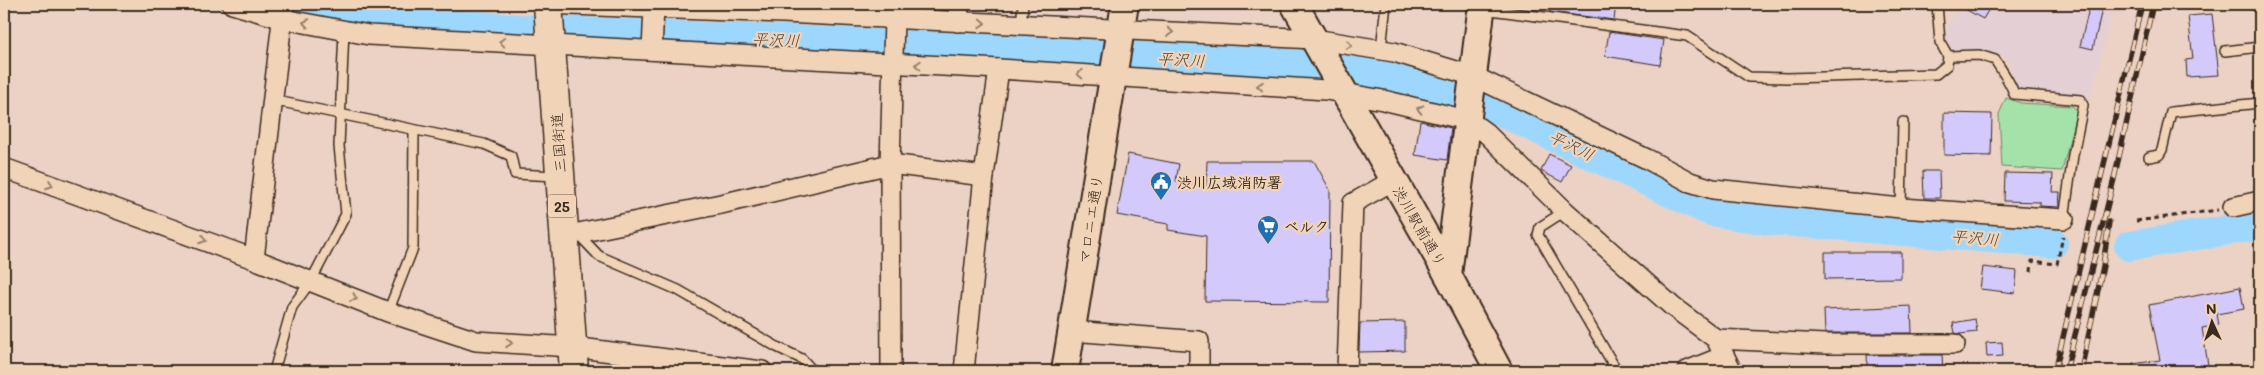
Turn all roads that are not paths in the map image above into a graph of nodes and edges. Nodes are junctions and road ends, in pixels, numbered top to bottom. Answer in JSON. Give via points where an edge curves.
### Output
{"nodes":[{"id":1,"x":232,"y":4,"type":"edge"},
{"id":2,"x":1023,"y":4,"type":"edge"},
{"id":3,"x":1125,"y":4,"type":"edge"},
{"id":4,"x":1294,"y":4,"type":"edge"},
{"id":5,"x":1386,"y":4,"type":"edge"},
{"id":6,"x":1937,"y":4,"type":"edge"},
{"id":7,"x":1482,"y":6,"type":"edge"},
{"id":8,"x":784,"y":8,"type":"edge"},
{"id":9,"x":654,"y":9,"type":"junction"},
{"id":10,"x":284,"y":12,"type":"edge"},
{"id":11,"x":958,"y":13,"type":"edge"},
{"id":12,"x":548,"y":19,"type":"edge"},
{"id":13,"x":894,"y":25,"type":"junction"},
{"id":14,"x":1021,"y":26,"type":"junction"},
{"id":15,"x":344,"y":30,"type":"junction"},
{"id":16,"x":1120,"y":33,"type":"junction"},
{"id":17,"x":1316,"y":43,"type":"junction"},
{"id":18,"x":2260,"y":47,"type":"edge"},
{"id":19,"x":652,"y":49,"type":"junction"},
{"id":20,"x":1381,"y":49,"type":"junction"},
{"id":21,"x":2225,"y":51,"type":"dead end"},
{"id":22,"x":1948,"y":56,"type":"junction"},
{"id":23,"x":893,"y":60,"type":"junction"},
{"id":24,"x":999,"y":69,"type":"junction"},
{"id":25,"x":1114,"y":71,"type":"junction"},
{"id":26,"x":1473,"y":79,"type":"junction"},
{"id":27,"x":1342,"y":88,"type":"junction"},
{"id":28,"x":272,"y":100,"type":"junction"},
{"id":29,"x":2260,"y":103,"type":"edge"},
{"id":30,"x":341,"y":114,"type":"junction"},
{"id":31,"x":1468,"y":118,"type":"junction"},
{"id":32,"x":1903,"y":122,"type":"dead end"},
{"id":33,"x":414,"y":130,"type":"junction"},
{"id":34,"x":2149,"y":157,"type":"dead end"},
{"id":35,"x":890,"y":164,"type":"junction"},
{"id":36,"x":4,"y":168,"type":"edge"},
{"id":37,"x":560,"y":176,"type":"junction"},
{"id":38,"x":984,"y":176,"type":"junction"},
{"id":39,"x":1394,"y":180,"type":"junction"},
{"id":40,"x":2260,"y":201,"type":"edge"},
{"id":41,"x":2234,"y":207,"type":"road end"},
{"id":42,"x":1900,"y":208,"type":"junction"},
{"id":43,"x":1565,"y":211,"type":"junction"},
{"id":44,"x":2064,"y":219,"type":"joint"},
{"id":45,"x":571,"y":234,"type":"junction"},
{"id":46,"x":254,"y":258,"type":"junction"},
{"id":47,"x":1448,"y":275,"type":"junction"},
{"id":48,"x":311,"y":281,"type":"junction"},
{"id":49,"x":388,"y":312,"type":"junction"},
{"id":50,"x":1072,"y":331,"type":"junction"},
{"id":51,"x":1955,"y":344,"type":"dead end"},
{"id":52,"x":1724,"y":355,"type":"edge"},
{"id":53,"x":573,"y":359,"type":"edge"},
{"id":54,"x":671,"y":366,"type":"edge"},
{"id":55,"x":274,"y":371,"type":"edge"},
{"id":56,"x":762,"y":371,"type":"edge"},
{"id":57,"x":813,"y":371,"type":"edge"},
{"id":58,"x":891,"y":371,"type":"edge"},
{"id":59,"x":964,"y":371,"type":"edge"},
{"id":60,"x":1065,"y":371,"type":"edge"},
{"id":61,"x":1199,"y":371,"type":"edge"},
{"id":62,"x":1348,"y":371,"type":"edge"},
{"id":63,"x":1499,"y":371,"type":"edge"},
{"id":64,"x":1617,"y":371,"type":"edge"},
{"id":65,"x":1687,"y":371,"type":"edge"}],
"edges":[{"from":1,"to":10,"type":"street"},
{"from":2,"to":14,"type":"lane"},
{"from":3,"to":16,"type":"street"},
{"from":4,"to":17,"type":"street"},
{"from":5,"to":20,"type":"lane"},
{"from":6,"to":22,"type":"lane","via":[[1940,42]]},
{"from":7,"to":22,"type":"lane","via":[[1687,36],[1749,77],[1936,74],[1948,65]]},
{"from":7,"to":26,"type":"street"},
{"from":8,"to":9,"type":"street"},
{"from":8,"to":13,"type":"street"},
{"from":9,"to":12,"type":"street"},
{"from":9,"to":19,"type":"street"},
{"from":15,"to":10,"type":"street","one_way":true},
{"from":10,"to":28,"type":"street"},
{"from":11,"to":13,"type":"street"},
{"from":11,"to":14,"type":"street","one_way":true},
{"from":12,"to":15,"type":"street","one_way":true,"via":[[369,35]]},
{"from":12,"to":19,"type":"street"},
{"from":12,"to":37,"type":"main road","name":"三国街道","number":"25"},
{"from":13,"to":23,"type":"street"},
{"from":14,"to":16,"type":"street"},
{"from":15,"to":30,"type":"lane"},
{"from":16,"to":17,"type":"street","one_way":true},
{"from":16,"to":25,"type":"street","name":"マロニエ通り"},
{"from":17,"to":20,"type":"street","one_way":true},
{"from":17,"to":27,"type":"street","name":"渋川駅前通り"},
{"from":18,"to":21,"type":"lane"},
{"from":19,"to":23,"type":"street"},
{"from":20,"to":26,"type":"street"},
{"from":22,"to":44,"type":"lane","via":[[1979,55],[1995,60],[2014,94],[2081,100],[2083,105]]},
{"from":24,"to":23,"type":"street","one_way":true},
{"from":23,"to":35,"type":"street"},
{"from":25,"to":24,"type":"street","one_way":true},
{"from":24,"to":38,"type":"street"},
{"from":27,"to":25,"type":"street","one_way":true,"via":[[1326,90]]},
{"from":25,"to":50,"type":"street","name":"マロニエ通り"},
{"from":26,"to":31,"type":"street"},
{"from":26,"to":42,"type":"street","via":[[1647,158],[1690,182],[1713,189]]},
{"from":31,"to":27,"type":"street","one_way":true},
{"from":27,"to":39,"type":"street","name":"渋川駅前通り"},
{"from":28,"to":30,"type":"lane"},
{"from":28,"to":46,"type":"street"},
{"from":29,"to":34,"type":"lane","via":[[2171,112],[2162,150]]},
{"from":30,"to":33,"type":"lane"},
{"from":30,"to":48,"type":"lane","via":[[339,146],[346,214]]},
{"from":31,"to":43,"type":"street"},
{"from":31,"to":47,"type":"street"},
{"from":32,"to":42,"type":"lane"},
{"from":33,"to":37,"type":"lane","via":[[484,144],[512,156],[515,174]]},
{"from":33,"to":49,"type":"lane","via":[[413,248]]},
{"from":35,"to":38,"type":"street"},
{"from":35,"to":45,"type":"street","via":[[721,204]]},
{"from":35,"to":58,"type":"street"},
{"from":36,"to":46,"type":"street","one_way":true},
{"from":37,"to":45,"type":"main road","name":"三国街道","number":"25"},
{"from":38,"to":59,"type":"street"},
{"from":39,"to":47,"type":"street","name":"渋川駅前通り"},
{"from":39,"to":62,"type":"street","via":[[1353,203]]},
{"from":40,"to":41,"type":"street"},
{"from":42,"to":44,"type":"street"},
{"from":43,"to":52,"type":"street"},
{"from":43,"to":64,"type":"lane","via":[[1540,227],[1538,235]]},
{"from":45,"to":53,"type":"main road","name":"三国街道","number":"25"},
{"from":45,"to":57,"type":"lane","via":[[599,256],[678,290],[802,359]]},
{"from":46,"to":48,"type":"street"},
{"from":47,"to":63,"type":"street","name":"渋川駅前通り"},
{"from":48,"to":49,"type":"street","one_way":true},
{"from":48,"to":55,"type":"lane","via":[[292,307]]},
{"from":49,"to":53,"type":"street","one_way":true,"via":[[476,340]]},
{"from":50,"to":60,"type":"street","name":"マロニエ通り"},
{"from":50,"to":61,"type":"street","via":[[1198,341]]},
{"from":51,"to":52,"type":"street","via":[[1824,344]]},
{"from":52,"to":65,"type":"street"},
{"from":53,"to":54,"type":"street"},
{"from":54,"to":56,"type":"street"}]}
